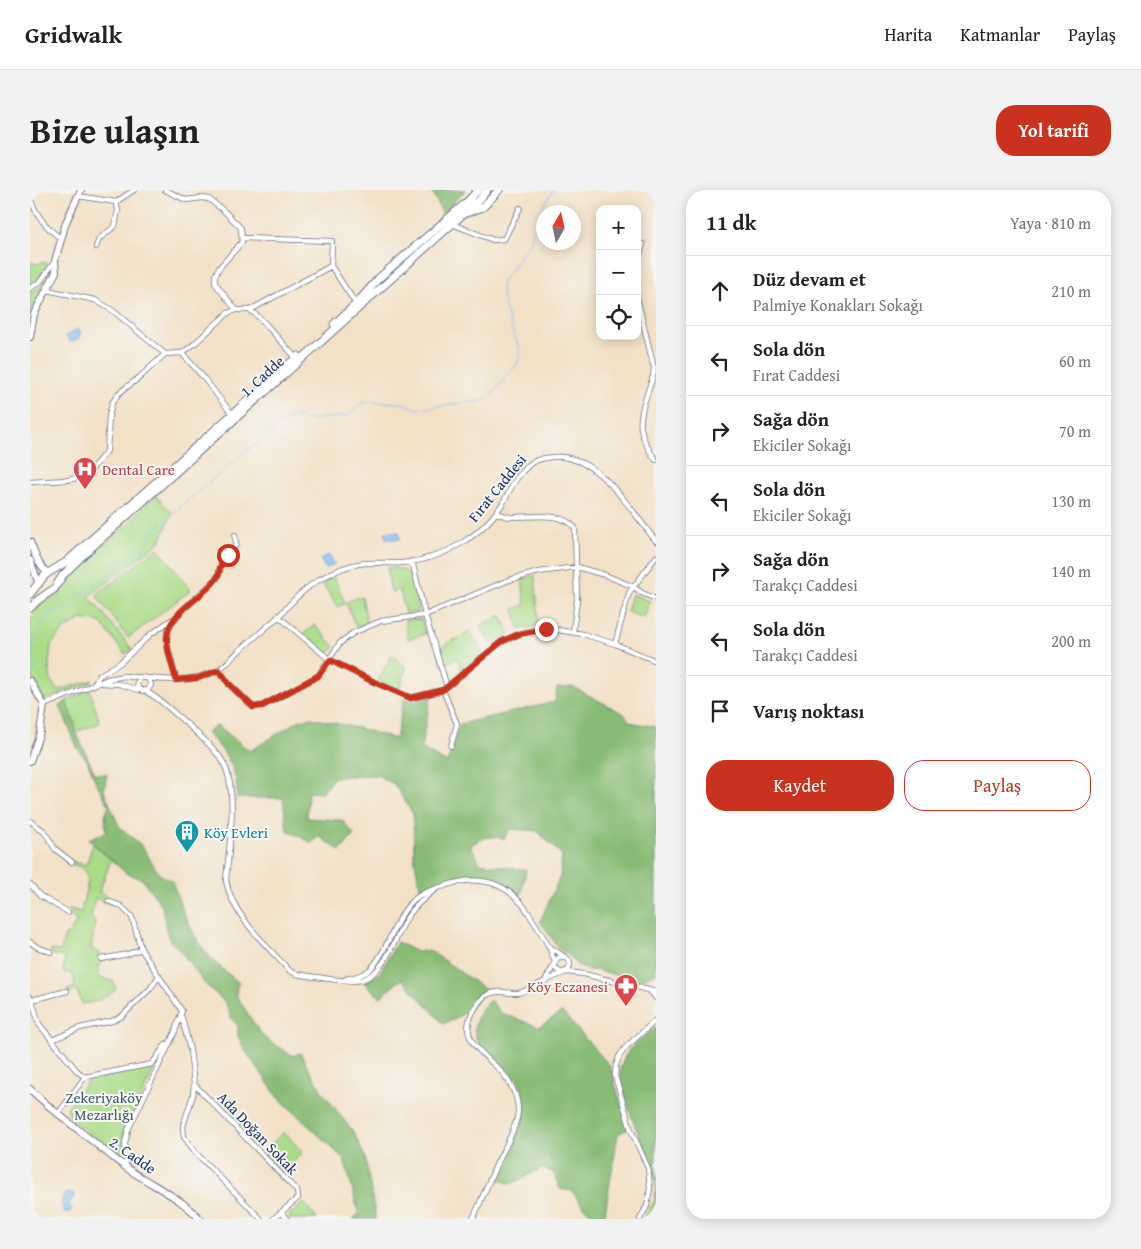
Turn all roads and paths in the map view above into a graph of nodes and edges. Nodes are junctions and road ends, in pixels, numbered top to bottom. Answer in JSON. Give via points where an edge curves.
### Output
{"nodes":[{"id":1,"x":134,"y":190,"type":"edge"},
{"id":2,"x":165,"y":190,"type":"edge"},
{"id":3,"x":478,"y":190,"type":"edge"},
{"id":4,"x":487,"y":190,"type":"edge"},
{"id":5,"x":499,"y":190,"type":"edge"},
{"id":6,"x":79,"y":193,"type":"edge"},
{"id":7,"x":30,"y":198,"type":"edge"},
{"id":8,"x":116,"y":202,"type":"junction"},
{"id":9,"x":520,"y":208,"type":"dead end"},
{"id":10,"x":463,"y":214,"type":"junction"},
{"id":11,"x":452,"y":224,"type":"junction"},
{"id":12,"x":242,"y":238,"type":"junction"},
{"id":13,"x":62,"y":239,"type":"junction"},
{"id":14,"x":643,"y":244,"type":"dead end"},
{"id":15,"x":96,"y":248,"type":"dead end"},
{"id":16,"x":641,"y":251,"type":"edge"},
{"id":17,"x":55,"y":261,"type":"junction"},
{"id":18,"x":331,"y":266,"type":"junction"},
{"id":19,"x":30,"y":288,"type":"edge"},
{"id":20,"x":47,"y":290,"type":"junction"},
{"id":21,"x":356,"y":304,"type":"junction"},
{"id":22,"x":236,"y":310,"type":"junction"},
{"id":23,"x":250,"y":310,"type":"junction"},
{"id":24,"x":641,"y":314,"type":"edge"},
{"id":25,"x":30,"y":336,"type":"edge"},
{"id":26,"x":182,"y":353,"type":"junction"},
{"id":27,"x":165,"y":354,"type":"junction"},
{"id":28,"x":296,"y":358,"type":"junction"},
{"id":29,"x":232,"y":414,"type":"junction"},
{"id":30,"x":656,"y":460,"type":"edge"},
{"id":31,"x":30,"y":482,"type":"edge"},
{"id":32,"x":496,"y":513,"type":"junction"},
{"id":33,"x":235,"y":535,"type":"dead end"},
{"id":34,"x":655,"y":539,"type":"edge"},
{"id":35,"x":30,"y":542,"type":"edge"},
{"id":36,"x":656,"y":557,"type":"edge"},
{"id":37,"x":30,"y":560,"type":"edge"},
{"id":38,"x":412,"y":561,"type":"junction"},
{"id":39,"x":577,"y":567,"type":"junction"},
{"id":40,"x":48,"y":573,"type":"junction"},
{"id":41,"x":39,"y":584,"type":"junction"},
{"id":42,"x":57,"y":584,"type":"junction"},
{"id":43,"x":634,"y":587,"type":"junction"},
{"id":44,"x":30,"y":594,"type":"edge"},
{"id":45,"x":656,"y":599,"type":"edge"},
{"id":46,"x":30,"y":608,"type":"edge"},
{"id":47,"x":424,"y":615,"type":"junction"},
{"id":48,"x":278,"y":616,"type":"junction"},
{"id":49,"x":173,"y":619,"type":"junction"},
{"id":50,"x":573,"y":632,"type":"junction"},
{"id":51,"x":615,"y":644,"type":"junction"},
{"id":52,"x":330,"y":660,"type":"junction"},
{"id":53,"x":656,"y":661,"type":"edge"},
{"id":54,"x":219,"y":670,"type":"junction"},
{"id":55,"x":140,"y":678,"type":"junction"},
{"id":56,"x":148,"y":678,"type":"junction"},
{"id":57,"x":158,"y":680,"type":"junction"},
{"id":58,"x":176,"y":680,"type":"junction"},
{"id":59,"x":30,"y":681,"type":"edge"},
{"id":60,"x":100,"y":683,"type":"junction"},
{"id":61,"x":151,"y":685,"type":"junction"},
{"id":62,"x":92,"y":686,"type":"junction"},
{"id":63,"x":445,"y":688,"type":"junction"},
{"id":64,"x":140,"y":690,"type":"junction"},
{"id":65,"x":146,"y":692,"type":"junction"},
{"id":66,"x":155,"y":696,"type":"junction"},
{"id":67,"x":44,"y":705,"type":"junction"},
{"id":68,"x":452,"y":746,"type":"dead end"},
{"id":69,"x":30,"y":761,"type":"edge"},
{"id":70,"x":30,"y":821,"type":"edge"},
{"id":71,"x":72,"y":862,"type":"dead end"},
{"id":72,"x":30,"y":884,"type":"edge"},
{"id":73,"x":108,"y":901,"type":"dead end"},
{"id":74,"x":68,"y":912,"type":"dead end"},
{"id":75,"x":30,"y":942,"type":"edge"},
{"id":76,"x":549,"y":946,"type":"junction"},
{"id":77,"x":141,"y":949,"type":"junction"},
{"id":78,"x":51,"y":952,"type":"dead end"},
{"id":79,"x":565,"y":958,"type":"junction"},
{"id":80,"x":101,"y":959,"type":"dead end"},
{"id":81,"x":570,"y":963,"type":"junction"},
{"id":82,"x":555,"y":964,"type":"junction"},
{"id":83,"x":565,"y":973,"type":"junction"},
{"id":84,"x":584,"y":974,"type":"junction"},
{"id":85,"x":159,"y":976,"type":"junction"},
{"id":86,"x":545,"y":980,"type":"junction"},
{"id":87,"x":649,"y":990,"type":"junction"},
{"id":88,"x":67,"y":991,"type":"dead end"},
{"id":89,"x":656,"y":992,"type":"edge"},
{"id":90,"x":31,"y":998,"type":"edge"},
{"id":91,"x":656,"y":998,"type":"edge"},
{"id":92,"x":181,"y":1017,"type":"junction"},
{"id":93,"x":656,"y":1020,"type":"edge"},
{"id":94,"x":52,"y":1040,"type":"junction"},
{"id":95,"x":85,"y":1077,"type":"junction"},
{"id":96,"x":194,"y":1084,"type":"junction"},
{"id":97,"x":30,"y":1089,"type":"edge"},
{"id":98,"x":58,"y":1114,"type":"junction"},
{"id":99,"x":126,"y":1168,"type":"junction"},
{"id":100,"x":282,"y":1212,"type":"junction"},
{"id":101,"x":200,"y":1219,"type":"edge"},
{"id":102,"x":260,"y":1219,"type":"edge"},
{"id":103,"x":273,"y":1219,"type":"edge"},
{"id":104,"x":287,"y":1219,"type":"edge"},
{"id":105,"x":473,"y":1219,"type":"edge"},
{"id":106,"x":640,"y":1219,"type":"edge"}],
"edges":[{"from":1,"to":8,"type":"street"},
{"from":2,"to":12,"type":"street","via":[[186,200],[209,199],[240,228]]},
{"from":3,"to":21,"type":"main road","name":"1. Cadde","via":[[379,278]]},
{"from":4,"to":10,"type":"main road","name":"1. Cadde"},
{"from":5,"to":10,"type":"main road","via":[[483,207]]},
{"from":6,"to":8,"type":"street"},
{"from":6,"to":13,"type":"street"},
{"from":7,"to":13,"type":"street","via":[[45,224]]},
{"from":8,"to":15,"type":"street","via":[[115,226],[99,239]]},
{"from":9,"to":11,"type":"street","via":[[504,239],[499,241]]},
{"from":10,"to":11,"type":"main road","name":"1. Cadde"},
{"from":11,"to":42,"type":"main road","name":"1. Cadde","via":[[66,571]]},
{"from":12,"to":18,"type":"street","via":[[332,240]]},
{"from":12,"to":22,"type":"street","via":[[238,248],[215,276],[215,283]]},
{"from":13,"to":17,"type":"street"},
{"from":14,"to":16,"type":"street"},
{"from":17,"to":19,"type":"street","via":[[40,282]]},
{"from":17,"to":20,"type":"street","via":[[56,272]]},
{"from":18,"to":21,"type":"street"},
{"from":18,"to":23,"type":"street"},
{"from":20,"to":25,"type":"street","via":[[34,314]]},
{"from":20,"to":27,"type":"street","via":[[95,300]]},
{"from":21,"to":28,"type":"main road","name":"1. Cadde"},
{"from":22,"to":23,"type":"street"},
{"from":22,"to":26,"type":"street","via":[[220,319]]},
{"from":23,"to":28,"type":"street"},
{"from":24,"to":30,"type":"street","via":[[654,379],[642,406],[640,428],[646,446]]},
{"from":26,"to":27,"type":"street"},
{"from":26,"to":29,"type":"street"},
{"from":27,"to":31,"type":"street","via":[[119,393],[112,403],[107,451],[90,471],[68,480]]},
{"from":28,"to":29,"type":"main road","name":"1. Cadde"},
{"from":29,"to":40,"type":"main road","name":"1. Cadde","via":[[66,562]]},
{"from":32,"to":34,"type":"street","name":"Fırat Caddesi","via":[[517,479],[536,459],[558,456],[577,459],[614,487]]},
{"from":32,"to":38,"type":"street","name":"Fırat Caddesi","via":[[483,528],[444,554]]},
{"from":32,"to":39,"type":"street","via":[[508,518],[550,516],[570,522],[575,528]]},
{"from":33,"to":49,"type":"street","via":[[236,546],[220,567],[219,575]]},
{"from":35,"to":40,"type":"street","via":[[41,567]]},
{"from":36,"to":43,"type":"street"},
{"from":37,"to":41,"type":"street"},
{"from":38,"to":47,"type":"street"},
{"from":38,"to":48,"type":"street","name":"Fırat Caddesi","via":[[356,564],[336,571],[301,593]]},
{"from":39,"to":43,"type":"street"},
{"from":39,"to":47,"type":"street","via":[[510,580]]},
{"from":39,"to":50,"type":"street"},
{"from":40,"to":41,"type":"main road","name":"1. Cadde"},
{"from":40,"to":42,"type":"main road","via":[[54,576]]},
{"from":41,"to":44,"type":"main road","name":"1. Cadde"},
{"from":42,"to":46,"type":"main road","name":"1. Cadde"},
{"from":43,"to":45,"type":"street"},
{"from":43,"to":51,"type":"street","via":[[629,592]]},
{"from":47,"to":52,"type":"street","via":[[381,621],[353,633],[340,643]]},
{"from":47,"to":63,"type":"street"},
{"from":48,"to":52,"type":"street"},
{"from":48,"to":54,"type":"street","name":"Fırat Caddesi"},
{"from":49,"to":58,"type":"street","via":[[166,636]]},
{"from":49,"to":62,"type":"street","via":[[151,634],[120,663],[100,675]]},
{"from":50,"to":51,"type":"street"},
{"from":50,"to":63,"type":"street","via":[[551,629],[519,634],[501,642]]},
{"from":51,"to":53,"type":"street"},
{"from":52,"to":54,"type":"street","via":[[318,676],[262,706],[253,707]]},
{"from":52,"to":63,"type":"street","via":[[411,698]]},
{"from":54,"to":58,"type":"street","name":"Fırat Caddesi","via":[[198,678]]},
{"from":55,"to":56,"type":"street"},
{"from":55,"to":60,"type":"street","via":[[124,676]]},
{"from":55,"to":64,"type":"street","via":[[137,685]]},
{"from":56,"to":57,"type":"street","name":"Fırat Caddesi"},
{"from":56,"to":61,"type":"street"},
{"from":57,"to":58,"type":"street","name":"Fırat Caddesi"},
{"from":57,"to":61,"type":"street","name":"Fırat Caddesi"},
{"from":59,"to":67,"type":"street"},
{"from":60,"to":62,"type":"street"},
{"from":60,"to":64,"type":"street"},
{"from":61,"to":65,"type":"street"},
{"from":61,"to":66,"type":"street"},
{"from":62,"to":67,"type":"street"},
{"from":63,"to":68,"type":"street","via":[[457,724]]},
{"from":64,"to":65,"type":"street"},
{"from":65,"to":66,"type":"street"},
{"from":66,"to":76,"type":"street","via":[[196,732],[220,757],[228,772],[231,808],[227,892],[232,903],[290,971],[362,980],[380,968],[408,916],[420,902],[436,889],[467,880],[485,880],[511,893],[522,903]]},
{"from":67,"to":69,"type":"street","via":[[40,732]]},
{"from":70,"to":71,"type":"street","via":[[44,831],[55,849]]},
{"from":72,"to":74,"type":"street","via":[[40,896]]},
{"from":73,"to":77,"type":"street","via":[[121,906],[132,917]]},
{"from":75,"to":78,"type":"street"},
{"from":76,"to":79,"type":"street"},
{"from":76,"to":82,"type":"street"},
{"from":77,"to":80,"type":"street"},
{"from":77,"to":85,"type":"street"},
{"from":79,"to":81,"type":"street"},
{"from":79,"to":82,"type":"street","via":[[558,958]]},
{"from":81,"to":83,"type":"street"},
{"from":81,"to":84,"type":"street"},
{"from":82,"to":83,"type":"street","via":[[556,970]]},
{"from":82,"to":86,"type":"street"},
{"from":83,"to":84,"type":"street"},
{"from":83,"to":86,"type":"street"},
{"from":84,"to":87,"type":"street"},
{"from":85,"to":92,"type":"street","via":[[182,1011]]},
{"from":85,"to":94,"type":"street","via":[[121,1017],[80,1028]]},
{"from":86,"to":105,"type":"street","via":[[523,992],[499,991],[484,996],[470,1018],[469,1033],[476,1048],[506,1077],[517,1096],[518,1113]]},
{"from":87,"to":89,"type":"street"},
{"from":87,"to":91,"type":"street"},
{"from":88,"to":90,"type":"street"},
{"from":90,"to":94,"type":"street","via":[[40,1024]]},
{"from":92,"to":95,"type":"street","via":[[152,1064]]},
{"from":92,"to":96,"type":"street","via":[[190,1050]]},
{"from":92,"to":99,"type":"street","via":[[128,1130]]},
{"from":93,"to":106,"type":"street","via":[[626,1046],[618,1060],[615,1076],[631,1130],[648,1168],[650,1188],[647,1206]]},
{"from":94,"to":95,"type":"street","via":[[76,1071]]},
{"from":95,"to":98,"type":"street"},
{"from":96,"to":100,"type":"street","name":"Ada Doğan Sokak","via":[[297,1191],[298,1198]]},
{"from":96,"to":102,"type":"street","via":[[183,1126],[186,1142]]},
{"from":97,"to":98,"type":"street","name":"2. Cadde"},
{"from":98,"to":99,"type":"street","name":"2. Cadde"},
{"from":99,"to":101,"type":"street","name":"2. Cadde","via":[[174,1197]]},
{"from":100,"to":103,"type":"street","name":"Ada Doğan Sokak"},
{"from":100,"to":104,"type":"street"}]}
